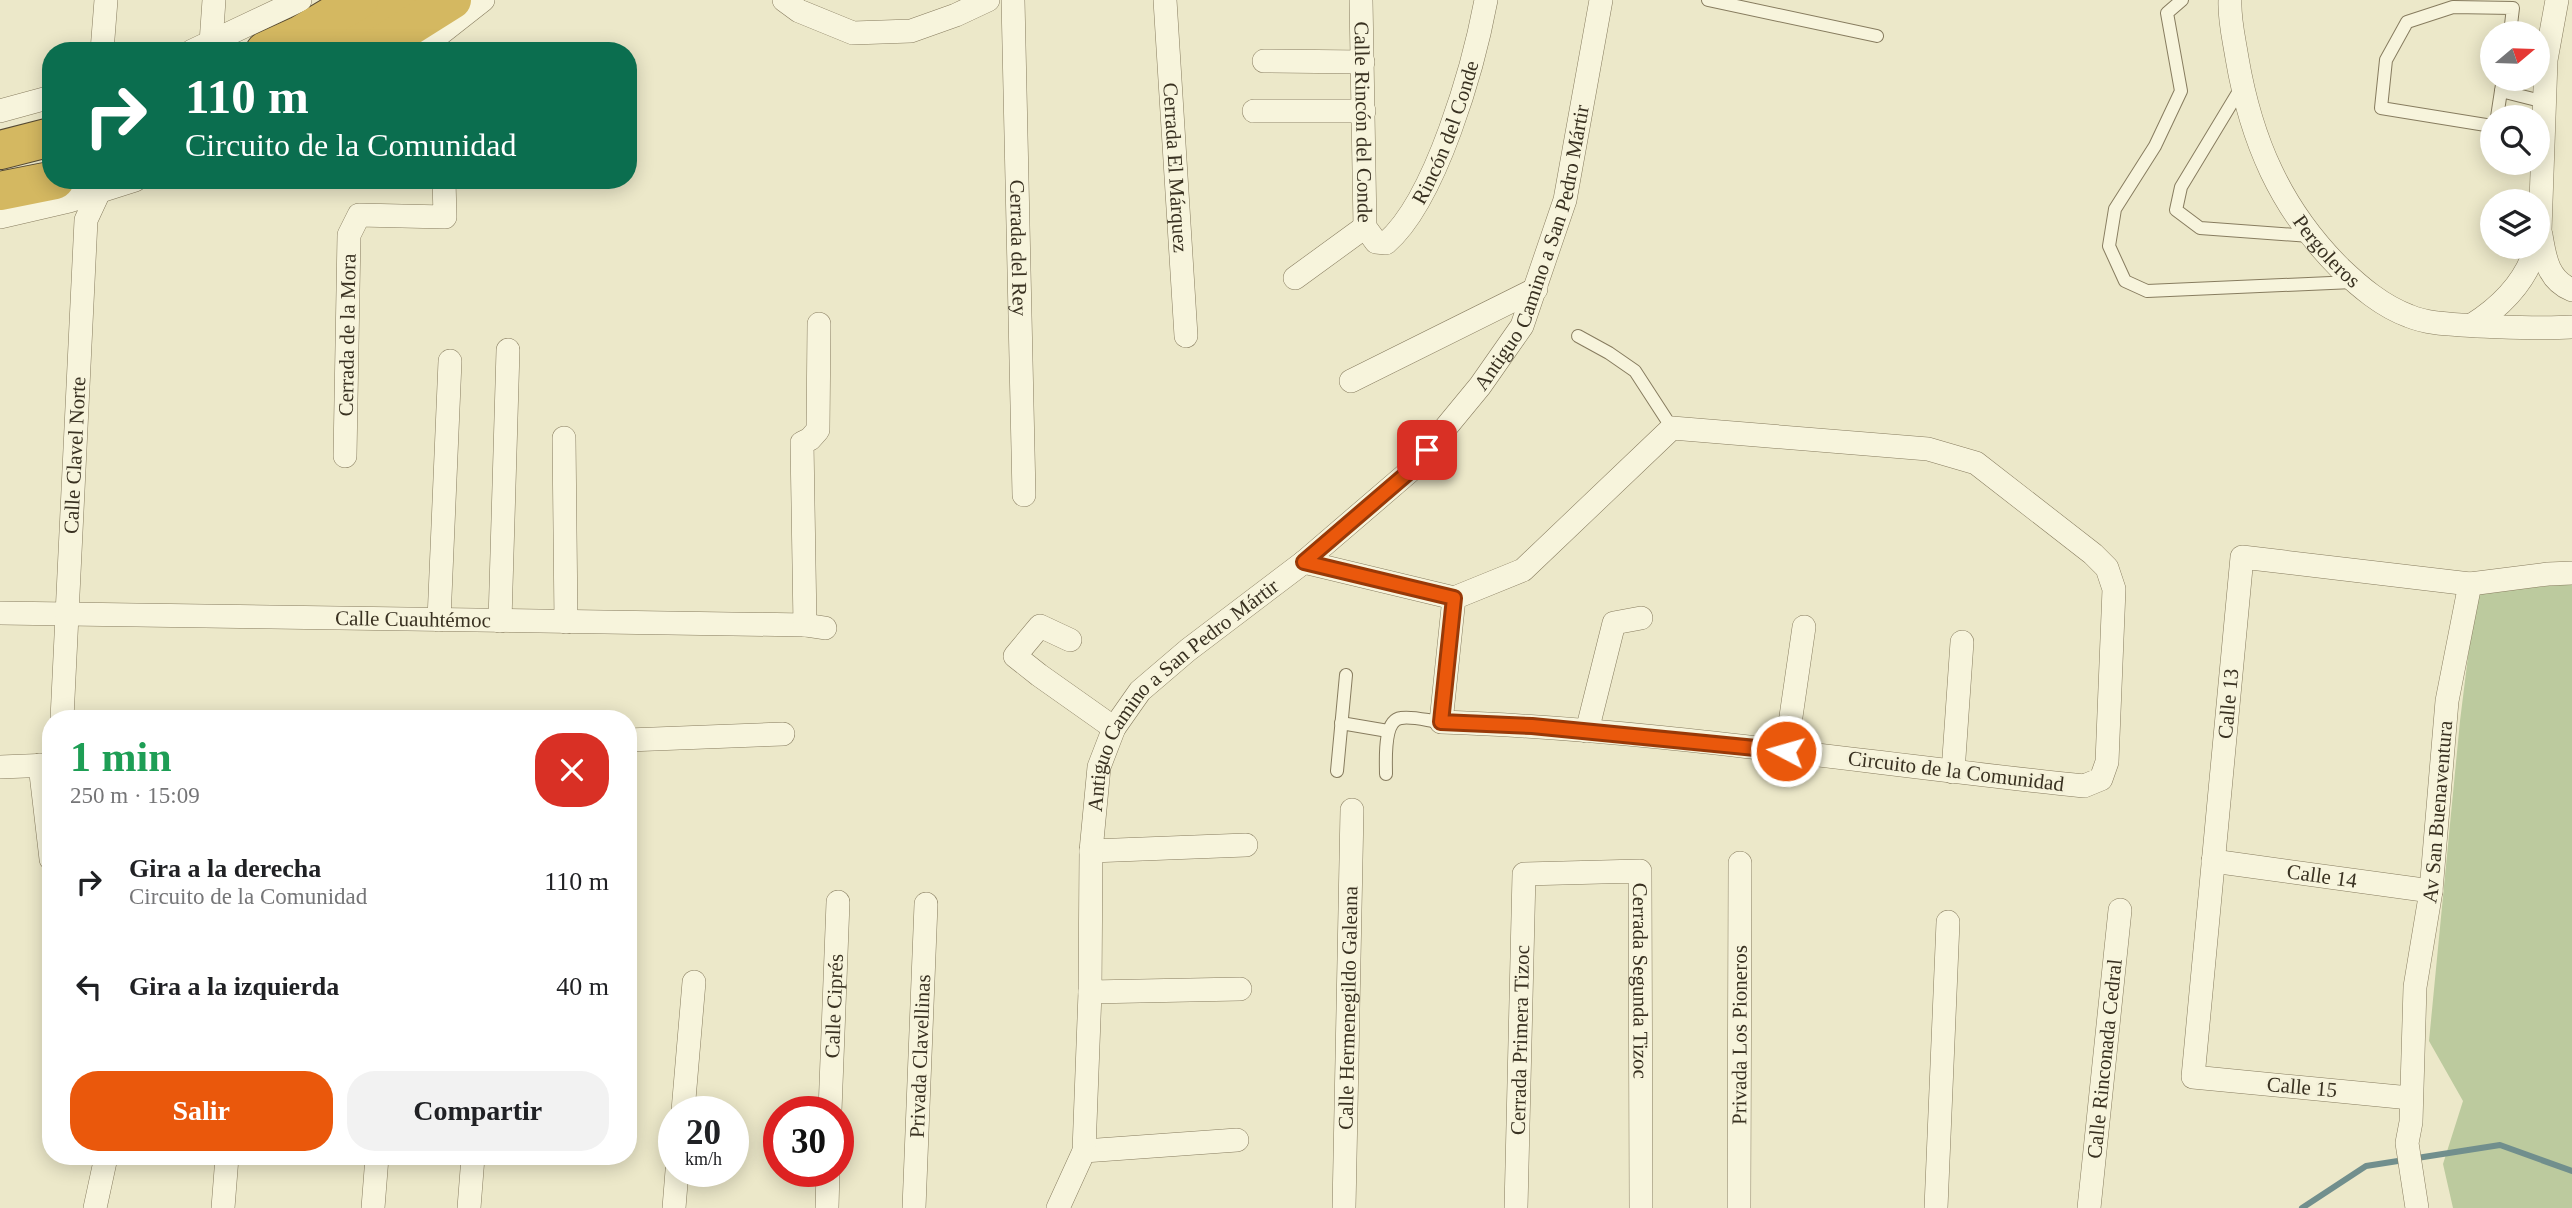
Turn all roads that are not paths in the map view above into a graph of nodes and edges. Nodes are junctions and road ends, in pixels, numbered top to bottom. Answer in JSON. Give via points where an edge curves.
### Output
{"nodes":[{"id":1,"x":106,"y":0,"type":"edge"},
{"id":2,"x":214,"y":0,"type":"edge"},
{"id":3,"x":300,"y":0,"type":"edge"},
{"id":4,"x":359,"y":0,"type":"edge"},
{"id":5,"x":402,"y":0,"type":"edge"},
{"id":6,"x":483,"y":0,"type":"edge"},
{"id":7,"x":784,"y":0,"type":"edge"},
{"id":8,"x":988,"y":0,"type":"edge"},
{"id":9,"x":1013,"y":0,"type":"edge"},
{"id":10,"x":1165,"y":0,"type":"edge"},
{"id":11,"x":1361,"y":0,"type":"edge"},
{"id":12,"x":1486,"y":0,"type":"edge"},
{"id":13,"x":1601,"y":0,"type":"edge"},
{"id":14,"x":1708,"y":0,"type":"edge"},
{"id":15,"x":2182,"y":0,"type":"edge"},
{"id":16,"x":2230,"y":0,"type":"edge"},
{"id":17,"x":2557,"y":0,"type":"edge"},
{"id":18,"x":2453,"y":4,"type":"edge"},
{"id":19,"x":440,"y":21,"type":"edge"},
{"id":20,"x":2511,"y":21,"type":"edge"},
{"id":21,"x":1877,"y":36,"type":"dead end"},
{"id":22,"x":103,"y":42,"type":"edge"},
{"id":23,"x":203,"y":42,"type":"edge"},
{"id":24,"x":212,"y":42,"type":"edge"},
{"id":25,"x":285,"y":42,"type":"edge"},
{"id":26,"x":331,"y":42,"type":"edge"},
{"id":27,"x":361,"y":42,"type":"edge"},
{"id":28,"x":392,"y":42,"type":"edge"},
{"id":29,"x":420,"y":42,"type":"edge"},
{"id":30,"x":1264,"y":61,"type":"dead end"},
{"id":31,"x":1363,"y":62,"type":"junction"},
{"id":32,"x":2242,"y":86,"type":"junction"},
{"id":33,"x":2517,"y":91,"type":"edge"},
{"id":34,"x":42,"y":99,"type":"edge"},
{"id":35,"x":2544,"y":102,"type":"junction"},
{"id":36,"x":0,"y":111,"type":"edge"},
{"id":37,"x":1254,"y":111,"type":"dead end"},
{"id":38,"x":1364,"y":111,"type":"junction"},
{"id":39,"x":2480,"y":124,"type":"edge"},
{"id":40,"x":42,"y":139,"type":"edge"},
{"id":41,"x":0,"y":150,"type":"edge"},
{"id":42,"x":42,"y":153,"type":"edge"},
{"id":43,"x":0,"y":162,"type":"edge"},
{"id":44,"x":42,"y":173,"type":"edge"},
{"id":45,"x":0,"y":181,"type":"edge"},
{"id":46,"x":42,"y":183,"type":"edge"},
{"id":47,"x":108,"y":189,"type":"edge"},
{"id":48,"x":444,"y":189,"type":"edge"},
{"id":49,"x":2540,"y":189,"type":"edge"},
{"id":50,"x":0,"y":191,"type":"edge"},
{"id":51,"x":99,"y":192,"type":"junction"},
{"id":52,"x":0,"y":217,"type":"edge"},
{"id":53,"x":1370,"y":234,"type":"junction"},
{"id":54,"x":2310,"y":236,"type":"junction"},
{"id":55,"x":2532,"y":259,"type":"edge"},
{"id":56,"x":2545,"y":259,"type":"edge"},
{"id":57,"x":1295,"y":278,"type":"dead end"},
{"id":58,"x":2355,"y":282,"type":"junction"},
{"id":59,"x":1536,"y":289,"type":"junction"},
{"id":60,"x":2572,"y":290,"type":"edge"},
{"id":61,"x":819,"y":324,"type":"dead end"},
{"id":62,"x":2472,"y":325,"type":"junction"},
{"id":63,"x":2572,"y":327,"type":"edge"},
{"id":64,"x":1186,"y":336,"type":"dead end"},
{"id":65,"x":1578,"y":336,"type":"dead end"},
{"id":66,"x":508,"y":350,"type":"dead end"},
{"id":67,"x":450,"y":361,"type":"dead end"},
{"id":68,"x":1351,"y":381,"type":"dead end"},
{"id":69,"x":1672,"y":428,"type":"junction"},
{"id":70,"x":564,"y":438,"type":"dead end"},
{"id":71,"x":345,"y":456,"type":"dead end"},
{"id":72,"x":1024,"y":495,"type":"dead end"},
{"id":73,"x":1304,"y":562,"type":"junction"},
{"id":74,"x":2572,"y":573,"type":"edge"},
{"id":75,"x":2470,"y":584,"type":"junction"},
{"id":76,"x":1454,"y":598,"type":"junction"},
{"id":77,"x":0,"y":613,"type":"edge"},
{"id":78,"x":66,"y":615,"type":"junction"},
{"id":79,"x":1642,"y":618,"type":"dead end"},
{"id":80,"x":439,"y":620,"type":"junction"},
{"id":81,"x":500,"y":621,"type":"junction"},
{"id":82,"x":566,"y":622,"type":"junction"},
{"id":83,"x":1804,"y":627,"type":"dead end"},
{"id":84,"x":1070,"y":639,"type":"dead end"},
{"id":85,"x":1962,"y":642,"type":"dead end"},
{"id":86,"x":1346,"y":675,"type":"dead end"},
{"id":87,"x":62,"y":710,"type":"edge"},
{"id":88,"x":1441,"y":722,"type":"junction"},
{"id":89,"x":1341,"y":723,"type":"junction"},
{"id":90,"x":1114,"y":728,"type":"junction"},
{"id":91,"x":1388,"y":731,"type":"junction"},
{"id":92,"x":1587,"y":731,"type":"junction"},
{"id":93,"x":783,"y":734,"type":"dead end"},
{"id":94,"x":637,"y":740,"type":"edge"},
{"id":95,"x":1786,"y":751,"type":"junction"},
{"id":96,"x":42,"y":765,"type":"edge"},
{"id":97,"x":0,"y":767,"type":"edge"},
{"id":98,"x":1337,"y":771,"type":"dead end"},
{"id":99,"x":1953,"y":772,"type":"junction"},
{"id":100,"x":1386,"y":774,"type":"dead end"},
{"id":101,"x":1352,"y":810,"type":"dead end"},
{"id":102,"x":1246,"y":845,"type":"dead end"},
{"id":103,"x":1091,"y":851,"type":"junction"},
{"id":104,"x":2213,"y":861,"type":"junction"},
{"id":105,"x":1740,"y":863,"type":"dead end"},
{"id":106,"x":1524,"y":873,"type":"joint"},
{"id":107,"x":2431,"y":891,"type":"junction"},
{"id":108,"x":838,"y":902,"type":"dead end"},
{"id":109,"x":926,"y":904,"type":"dead end"},
{"id":110,"x":2120,"y":910,"type":"dead end"},
{"id":111,"x":1948,"y":922,"type":"dead end"},
{"id":112,"x":694,"y":982,"type":"dead end"},
{"id":113,"x":1240,"y":989,"type":"dead end"},
{"id":114,"x":1090,"y":992,"type":"junction"},
{"id":115,"x":2193,"y":1077,"type":"joint"},
{"id":116,"x":683,"y":1096,"type":"edge"},
{"id":117,"x":831,"y":1096,"type":"edge"},
{"id":118,"x":2410,"y":1098,"type":"junction"},
{"id":119,"x":1237,"y":1140,"type":"dead end"},
{"id":120,"x":1084,"y":1152,"type":"junction"},
{"id":121,"x":104,"y":1165,"type":"edge"},
{"id":122,"x":226,"y":1165,"type":"edge"},
{"id":123,"x":376,"y":1165,"type":"edge"},
{"id":124,"x":472,"y":1165,"type":"edge"},
{"id":125,"x":676,"y":1187,"type":"edge"},
{"id":126,"x":828,"y":1187,"type":"edge"},
{"id":127,"x":95,"y":1208,"type":"edge"},
{"id":128,"x":223,"y":1208,"type":"edge"},
{"id":129,"x":373,"y":1208,"type":"edge"},
{"id":130,"x":469,"y":1208,"type":"edge"},
{"id":131,"x":674,"y":1208,"type":"edge"},
{"id":132,"x":827,"y":1208,"type":"edge"},
{"id":133,"x":914,"y":1208,"type":"edge"},
{"id":134,"x":1058,"y":1208,"type":"edge"},
{"id":135,"x":1344,"y":1208,"type":"edge"},
{"id":136,"x":1516,"y":1208,"type":"edge"},
{"id":137,"x":1642,"y":1208,"type":"edge"},
{"id":138,"x":1739,"y":1208,"type":"edge"},
{"id":139,"x":1936,"y":1208,"type":"edge"},
{"id":140,"x":2090,"y":1208,"type":"edge"},
{"id":141,"x":2417,"y":1208,"type":"edge"}],
"edges":[{"from":1,"to":22,"type":"street"},
{"from":2,"to":23,"type":"street"},
{"from":3,"to":24,"type":"street"},
{"from":4,"to":25,"type":"highway"},
{"from":5,"to":26,"type":"highway"},
{"from":6,"to":19,"type":"street"},
{"from":7,"to":8,"type":"street","via":[[853,33],[911,31]]},
{"from":9,"to":72,"type":"street","name":"Cerrada del Rey"},
{"from":10,"to":64,"type":"street","name":"Cerrada El Márquez"},
{"from":11,"to":31,"type":"street","name":"Calle Rincón del Conde"},
{"from":12,"to":53,"type":"street","name":"Rincón del Conde","via":[[1478,43],[1439,159],[1399,231],[1386,243]]},
{"from":13,"to":59,"type":"street","name":"Antiguo Camino a San Pedro Mártir","via":[[1565,200]]},
{"from":14,"to":21,"type":"lane"},
{"from":15,"to":58,"type":"lane","via":[[2167,13],[2181,91],[2155,146],[2115,209],[2109,246],[2125,281],[2147,291]]},
{"from":16,"to":32,"type":"street","name":"Pergoleros"},
{"from":17,"to":35,"type":"street"},
{"from":18,"to":20,"type":"lane","via":[[2513,8]]},
{"from":18,"to":39,"type":"lane","via":[[2407,22],[2386,60],[2381,108]]},
{"from":19,"to":27,"type":"highway","via":[[388,28]]},
{"from":19,"to":28,"type":"highway"},
{"from":19,"to":29,"type":"street"},
{"from":30,"to":31,"type":"street"},
{"from":31,"to":38,"type":"street","name":"Calle Rincón del Conde"},
{"from":32,"to":54,"type":"street","name":"Pergoleros","via":[[2275,181]]},
{"from":32,"to":54,"type":"lane","via":[[2181,187],[2176,210],[2200,228]]},
{"from":33,"to":35,"type":"lane"},
{"from":34,"to":36,"type":"street"},
{"from":35,"to":49,"type":"street"},
{"from":37,"to":38,"type":"street"},
{"from":38,"to":53,"type":"street","name":"Calle Rincón del Conde"},
{"from":40,"to":41,"type":"highway"},
{"from":42,"to":43,"type":"highway"},
{"from":44,"to":45,"type":"highway"},
{"from":46,"to":50,"type":"highway"},
{"from":47,"to":51,"type":"street"},
{"from":48,"to":71,"type":"street","name":"Cerrada de la Mora","via":[[445,217],[359,215],[349,234]]},
{"from":51,"to":52,"type":"street"},
{"from":51,"to":78,"type":"street","name":"Calle Clavel Norte","via":[[86,220]]},
{"from":53,"to":57,"type":"street","name":"Rincón del Conde"},
{"from":54,"to":58,"type":"street","name":"Pergoleros"},
{"from":55,"to":62,"type":"street","via":[[2496,310]]},
{"from":56,"to":60,"type":"street","via":[[2551,274]]},
{"from":58,"to":62,"type":"street","name":"Pergoleros","via":[[2410,317]]},
{"from":59,"to":68,"type":"street"},
{"from":59,"to":73,"type":"street","name":"Antiguo Camino a San Pedro Mártir","via":[[1522,326],[1410,471]]},
{"from":61,"to":82,"type":"street","name":"Calle Cuauhtémoc","via":[[818,430],[802,443],[815,626]]},
{"from":62,"to":63,"type":"street","name":"Pergoleros"},
{"from":65,"to":69,"type":"lane","via":[[1635,371]]},
{"from":66,"to":81,"type":"street"},
{"from":67,"to":80,"type":"street"},
{"from":69,"to":76,"type":"street","via":[[1523,570]]},
{"from":69,"to":99,"type":"street","name":"Circuito de la Comunidad","via":[[1928,449],[1976,463],[2107,568],[2115,589],[2107,762],[2101,779],[2084,786]]},
{"from":70,"to":82,"type":"street"},
{"from":73,"to":76,"type":"street"},
{"from":73,"to":90,"type":"street","name":"Antiguo Camino a San Pedro Mártir","via":[[1140,691]]},
{"from":74,"to":75,"type":"street"},
{"from":75,"to":104,"type":"street","name":"Calle 13","via":[[2242,557]]},
{"from":75,"to":107,"type":"street","name":"Av San Buenaventura","via":[[2447,701]]},
{"from":76,"to":88,"type":"street"},
{"from":77,"to":78,"type":"street","name":"Calle Cuauhtémoc"},
{"from":78,"to":80,"type":"street","name":"Calle Cuauhtémoc"},
{"from":78,"to":87,"type":"street","name":"Calle Clavel Norte"},
{"from":79,"to":92,"type":"street","via":[[1614,623]]},
{"from":80,"to":81,"type":"street","name":"Calle Cuauhtémoc"},
{"from":81,"to":82,"type":"street","name":"Calle Cuauhtémoc"},
{"from":83,"to":95,"type":"street"},
{"from":84,"to":90,"type":"street","via":[[1040,626],[1015,656]]},
{"from":85,"to":99,"type":"street"},
{"from":86,"to":89,"type":"lane"},
{"from":88,"to":91,"type":"lane","via":[[1400,718]]},
{"from":88,"to":92,"type":"street","name":"Circuito de la Comunidad"},
{"from":89,"to":91,"type":"lane"},
{"from":89,"to":98,"type":"lane"},
{"from":90,"to":103,"type":"street","name":"Antiguo Camino a San Pedro Mártir","via":[[1099,767]]},
{"from":91,"to":100,"type":"lane"},
{"from":92,"to":95,"type":"street","name":"Circuito de la Comunidad"},
{"from":93,"to":94,"type":"street"},
{"from":95,"to":99,"type":"street","name":"Circuito de la Comunidad"},
{"from":96,"to":97,"type":"street"},
{"from":101,"to":135,"type":"street","name":"Calle Hermenegildo Galeana"},
{"from":102,"to":103,"type":"street"},
{"from":103,"to":114,"type":"street","name":"Antiguo Camino a San Pedro Mártir"},
{"from":104,"to":107,"type":"street","name":"Calle 14"},
{"from":104,"to":115,"type":"street","name":"Calle 13"},
{"from":105,"to":138,"type":"street","name":"Privada Los Pioneros"},
{"from":106,"to":136,"type":"street","name":"Cerrada Primera Tizoc"},
{"from":106,"to":137,"type":"street","name":"Cerrada Segunda Tizoc","via":[[1640,871]]},
{"from":107,"to":118,"type":"street","name":"Av San Buenaventura","via":[[2415,987]]},
{"from":108,"to":117,"type":"street","name":"Calle Ciprés"},
{"from":109,"to":133,"type":"street","name":"Privada Clavellinas"},
{"from":110,"to":140,"type":"street","name":"Calle Rinconada Cedral"},
{"from":111,"to":139,"type":"street"},
{"from":112,"to":116,"type":"street"},
{"from":113,"to":114,"type":"street"},
{"from":114,"to":120,"type":"street","name":"Antiguo Camino a San Pedro Mártir"},
{"from":115,"to":118,"type":"street","name":"Calle 15"},
{"from":118,"to":141,"type":"street","name":"Av San Buenaventura","via":[[2407,1143]]},
{"from":119,"to":120,"type":"street"},
{"from":120,"to":134,"type":"street","name":"Antiguo Camino a San Pedro Mártir"},
{"from":121,"to":127,"type":"street"},
{"from":122,"to":128,"type":"street"},
{"from":123,"to":129,"type":"street"},
{"from":124,"to":130,"type":"street"},
{"from":125,"to":131,"type":"street"},
{"from":126,"to":132,"type":"street"}]}
